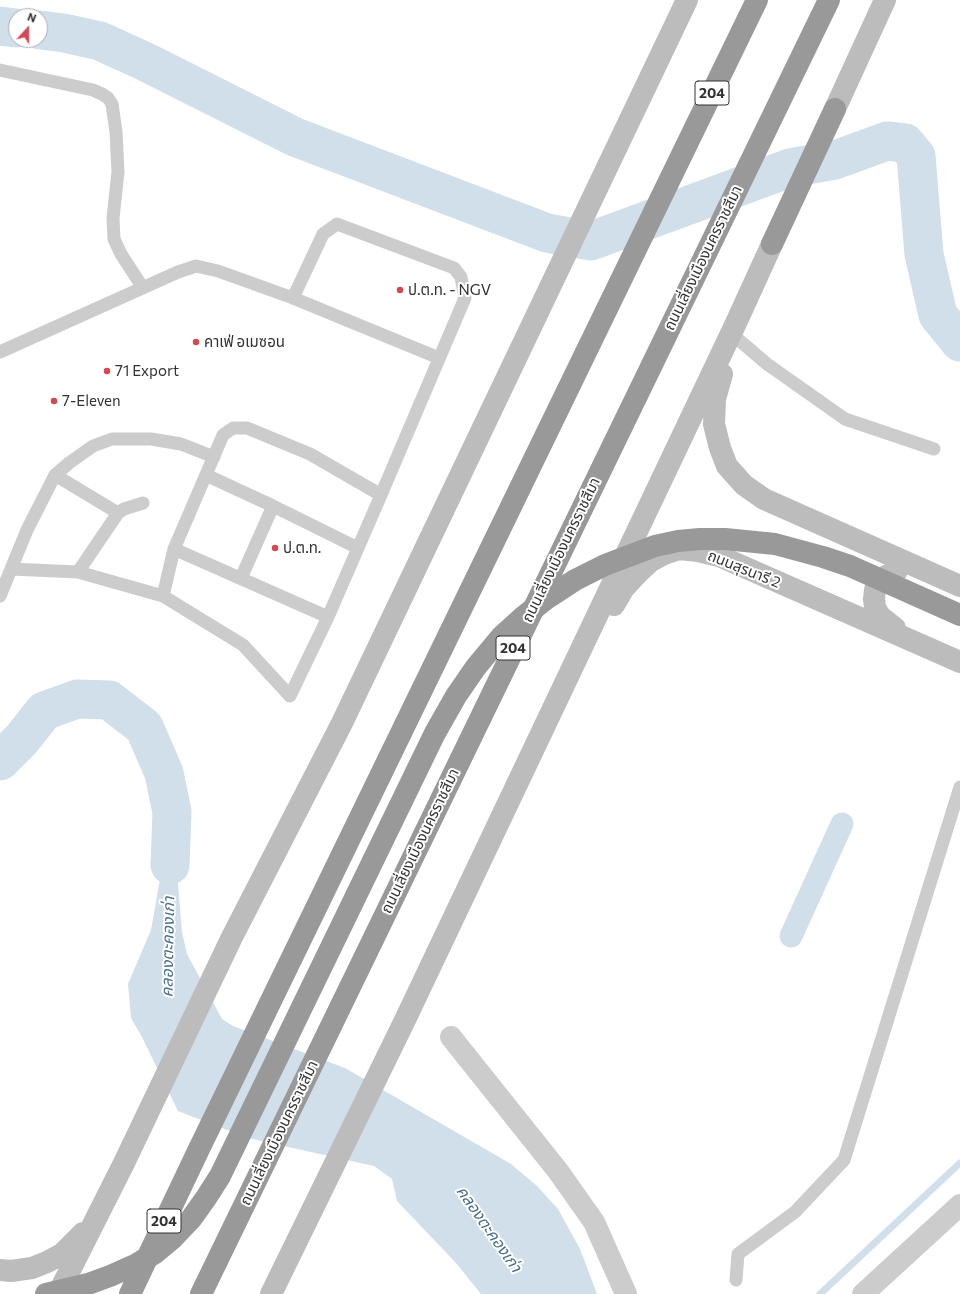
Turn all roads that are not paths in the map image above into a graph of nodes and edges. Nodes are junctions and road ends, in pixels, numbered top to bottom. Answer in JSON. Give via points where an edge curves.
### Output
{"nodes":[{"id":1,"x":686,"y":0,"type":"edge"},
{"id":2,"x":757,"y":0,"type":"edge"},
{"id":3,"x":829,"y":0,"type":"edge"},
{"id":4,"x":885,"y":0,"type":"edge"},
{"id":5,"x":0,"y":70,"type":"edge"},
{"id":6,"x":834,"y":109,"type":"joint"},
{"id":7,"x":772,"y":244,"type":"joint"},
{"id":8,"x":143,"y":288,"type":"junction"},
{"id":9,"x":293,"y":298,"type":"junction"},
{"id":10,"x":735,"y":329,"type":"junction"},
{"id":11,"x":0,"y":352,"type":"edge"},
{"id":12,"x":439,"y":358,"type":"junction"},
{"id":13,"x":934,"y":448,"type":"dead end"},
{"id":14,"x":214,"y":457,"type":"junction"},
{"id":15,"x":55,"y":475,"type":"junction"},
{"id":16,"x":206,"y":475,"type":"junction"},
{"id":17,"x":381,"y":495,"type":"junction"},
{"id":18,"x":143,"y":503,"type":"dead end"},
{"id":19,"x":273,"y":506,"type":"junction"},
{"id":20,"x":118,"y":513,"type":"junction"},
{"id":21,"x":358,"y":548,"type":"junction"},
{"id":22,"x":174,"y":549,"type":"junction"},
{"id":23,"x":11,"y":569,"type":"junction"},
{"id":24,"x":78,"y":572,"type":"junction"},
{"id":25,"x":241,"y":578,"type":"junction"},
{"id":26,"x":956,"y":584,"type":"edge"},
{"id":27,"x":0,"y":596,"type":"edge"},
{"id":28,"x":163,"y":596,"type":"junction"},
{"id":29,"x":960,"y":615,"type":"edge"},
{"id":30,"x":328,"y":617,"type":"junction"},
{"id":31,"x":923,"y":646,"type":"junction"},
{"id":32,"x":960,"y":662,"type":"edge"},
{"id":33,"x":561,"y":691,"type":"junction"},
{"id":34,"x":960,"y":787,"type":"edge"},
{"id":35,"x":451,"y":1037,"type":"dead end"},
{"id":36,"x":960,"y":1205,"type":"edge"},
{"id":37,"x":95,"y":1221,"type":"junction"},
{"id":38,"x":0,"y":1270,"type":"edge"},
{"id":39,"x":736,"y":1280,"type":"dead end"},
{"id":40,"x":46,"y":1294,"type":"edge"},
{"id":41,"x":58,"y":1294,"type":"edge"},
{"id":42,"x":130,"y":1294,"type":"edge"},
{"id":43,"x":201,"y":1294,"type":"edge"},
{"id":44,"x":271,"y":1294,"type":"edge"},
{"id":45,"x":626,"y":1294,"type":"edge"},
{"id":46,"x":863,"y":1294,"type":"edge"}],
"edges":[{"from":1,"to":37,"type":"main road","via":[[342,723],[232,937]]},
{"from":2,"to":42,"type":"highway","number":"204"},
{"from":3,"to":43,"type":"highway","name":"ถนนเลี่ยงเมืองนครราชสีมา","number":"204"},
{"from":4,"to":6,"type":"main road"},
{"from":5,"to":8,"type":"lane","via":[[93,90],[108,98],[112,104],[118,164],[113,218],[114,239]]},
{"from":6,"to":7,"type":"highway"},
{"from":7,"to":10,"type":"main road"},
{"from":8,"to":9,"type":"lane","via":[[196,266],[218,271]]},
{"from":8,"to":11,"type":"lane"},
{"from":9,"to":12,"type":"lane"},
{"from":9,"to":12,"type":"lane","via":[[323,234],[337,224],[454,268],[461,276],[465,298]]},
{"from":10,"to":13,"type":"lane","via":[[767,364],[845,419]]},
{"from":10,"to":26,"type":"main road","via":[[715,399],[714,424],[727,466],[744,485],[764,499]]},
{"from":10,"to":33,"type":"main road"},
{"from":12,"to":17,"type":"lane"},
{"from":14,"to":15,"type":"lane","via":[[181,444],[151,439],[112,439],[93,446]]},
{"from":14,"to":16,"type":"lane"},
{"from":14,"to":17,"type":"lane","via":[[223,435],[233,428],[247,428],[310,454]]},
{"from":15,"to":20,"type":"lane"},
{"from":15,"to":23,"type":"lane","via":[[27,530]]},
{"from":16,"to":19,"type":"lane"},
{"from":16,"to":22,"type":"lane"},
{"from":17,"to":21,"type":"lane"},
{"from":18,"to":20,"type":"lane"},
{"from":19,"to":21,"type":"lane"},
{"from":19,"to":25,"type":"lane"},
{"from":20,"to":24,"type":"lane"},
{"from":21,"to":30,"type":"lane"},
{"from":22,"to":25,"type":"lane"},
{"from":22,"to":28,"type":"lane"},
{"from":23,"to":24,"type":"lane"},
{"from":23,"to":27,"type":"lane"},
{"from":24,"to":28,"type":"lane"},
{"from":25,"to":30,"type":"lane"},
{"from":26,"to":31,"type":"main road","via":[[903,570],[894,571],[879,582],[874,599],[880,616]]},
{"from":28,"to":30,"type":"lane","via":[[243,645],[290,696]]},
{"from":29,"to":40,"type":"highway","bridge":true,"via":[[823,556],[775,544],[726,539],[678,541],[648,548],[575,580],[546,599],[501,637],[456,696],[435,733],[220,1176],[191,1220],[155,1253],[137,1264],[88,1284]]},
{"from":31,"to":32,"type":"main road","name":"ถนนสุรนารี 2"},
{"from":31,"to":33,"type":"main road","name":"ถนนสุรนารี 2","via":[[718,556],[680,549],[651,561],[624,588]]},
{"from":33,"to":44,"type":"main road"},
{"from":34,"to":39,"type":"lane","via":[[844,1160],[795,1212],[738,1254]]},
{"from":35,"to":45,"type":"street","via":[[558,1171],[594,1222]]},
{"from":36,"to":46,"type":"street"},
{"from":37,"to":38,"type":"main road","via":[[62,1254],[47,1262],[32,1268]]},
{"from":37,"to":41,"type":"main road"}]}
